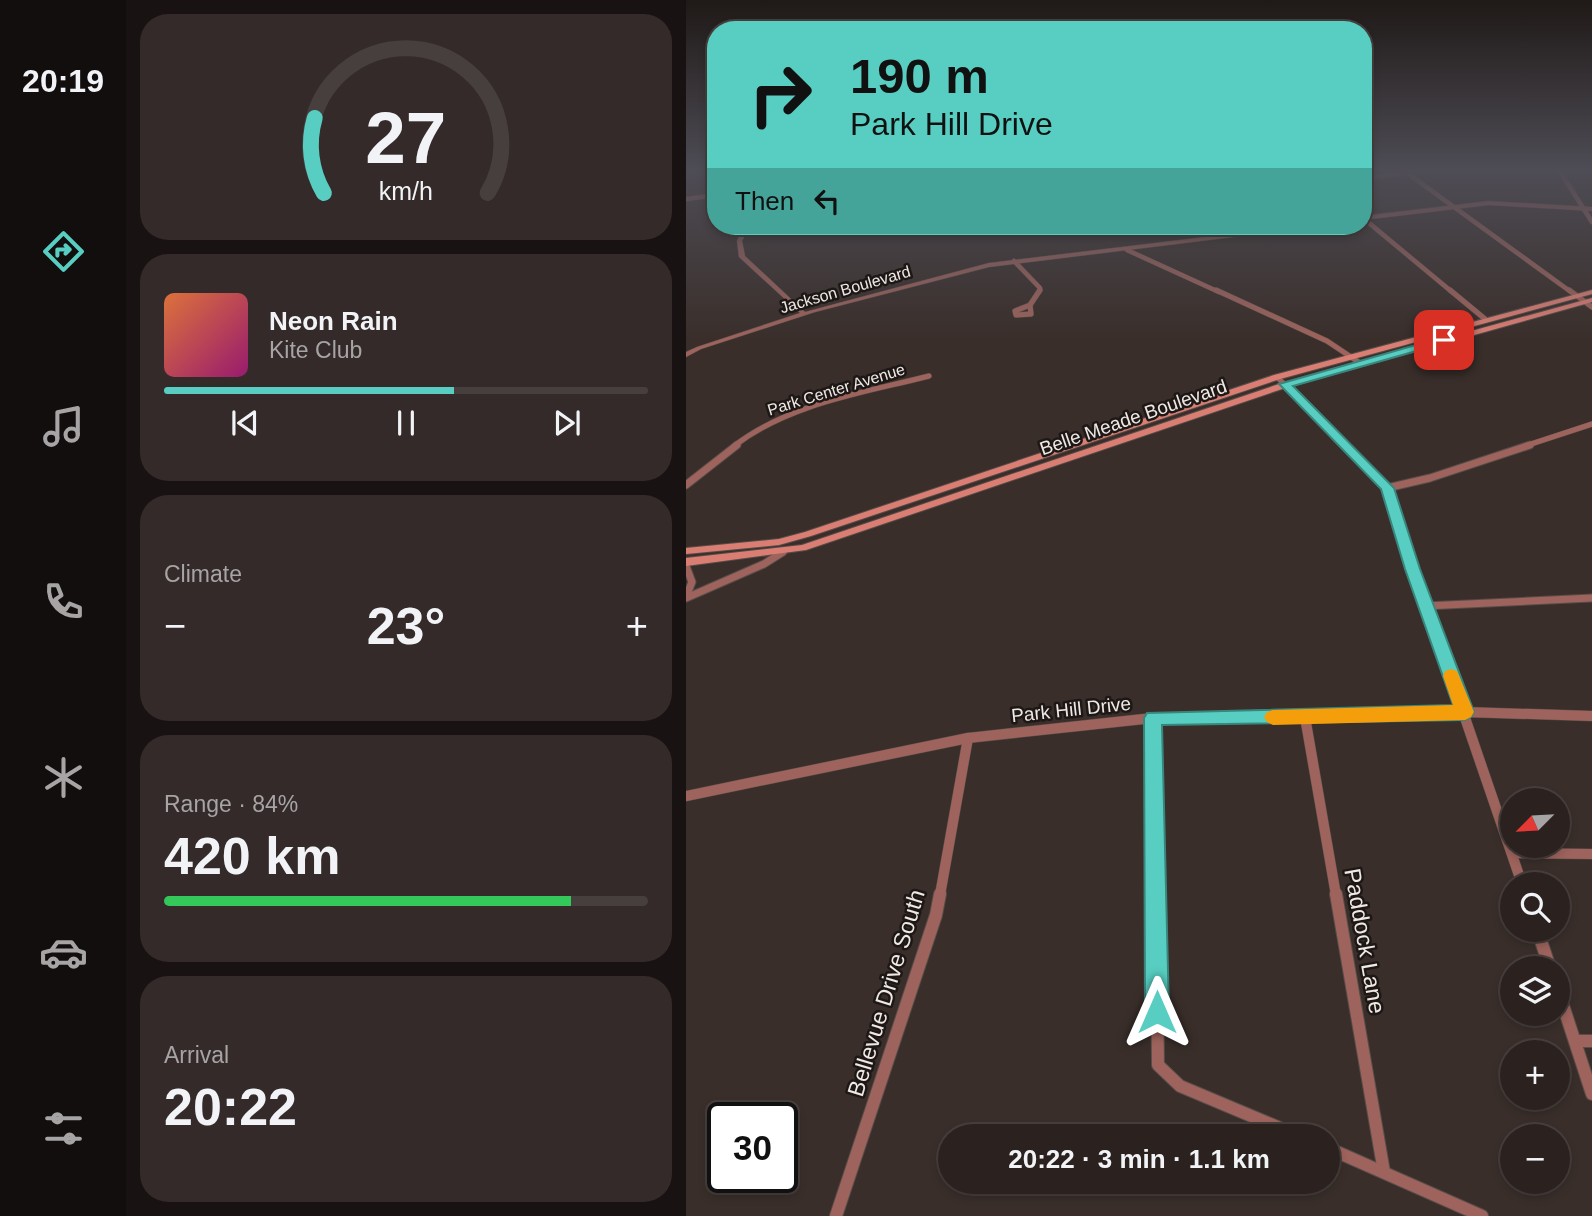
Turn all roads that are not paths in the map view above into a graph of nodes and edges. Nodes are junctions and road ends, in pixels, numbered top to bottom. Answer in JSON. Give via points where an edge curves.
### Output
{"nodes":[{"id":1,"x":1373,"y":227,"type":"edge"},
{"id":2,"x":1479,"y":227,"type":"edge"},
{"id":3,"x":741,"y":235,"type":"edge"},
{"id":4,"x":1240,"y":235,"type":"edge"},
{"id":5,"x":1127,"y":250,"type":"junction"},
{"id":6,"x":1014,"y":261,"type":"junction"},
{"id":7,"x":1592,"y":292,"type":"edge"},
{"id":8,"x":1574,"y":297,"type":"junction"},
{"id":9,"x":1589,"y":303,"type":"edge"},
{"id":10,"x":1030,"y":305,"type":"dead end"},
{"id":11,"x":804,"y":314,"type":"junction"},
{"id":12,"x":1485,"y":320,"type":"junction"},
{"id":13,"x":1495,"y":326,"type":"junction"},
{"id":14,"x":686,"y":355,"type":"edge"},
{"id":15,"x":1350,"y":356,"type":"junction"},
{"id":16,"x":1360,"y":363,"type":"junction"},
{"id":17,"x":929,"y":376,"type":"dead end"},
{"id":18,"x":1278,"y":377,"type":"junction"},
{"id":19,"x":1285,"y":384,"type":"junction"},
{"id":20,"x":1149,"y":419,"type":"junction"},
{"id":21,"x":1592,"y":424,"type":"edge"},
{"id":22,"x":1158,"y":427,"type":"junction"},
{"id":23,"x":1108,"y":432,"type":"junction"},
{"id":24,"x":1116,"y":441,"type":"junction"},
{"id":25,"x":686,"y":485,"type":"edge"},
{"id":26,"x":1387,"y":488,"type":"junction"},
{"id":27,"x":783,"y":547,"type":"junction"},
{"id":28,"x":686,"y":551,"type":"edge"},
{"id":29,"x":686,"y":564,"type":"edge"},
{"id":30,"x":686,"y":598,"type":"edge"},
{"id":31,"x":1592,"y":598,"type":"edge"},
{"id":32,"x":1425,"y":606,"type":"junction"},
{"id":33,"x":1465,"y":712,"type":"junction"},
{"id":34,"x":1592,"y":716,"type":"edge"},
{"id":35,"x":1305,"y":717,"type":"junction"},
{"id":36,"x":1153,"y":718,"type":"junction"},
{"id":37,"x":968,"y":737,"type":"junction"},
{"id":38,"x":686,"y":796,"type":"edge"},
{"id":39,"x":1500,"y":817,"type":"edge"},
{"id":40,"x":1570,"y":854,"type":"edge"},
{"id":41,"x":1592,"y":854,"type":"edge"},
{"id":42,"x":1569,"y":1026,"type":"edge"},
{"id":43,"x":1574,"y":1041,"type":"junction"},
{"id":44,"x":1592,"y":1041,"type":"edge"},
{"id":45,"x":1592,"y":1094,"type":"edge"},
{"id":46,"x":1270,"y":1124,"type":"edge"},
{"id":47,"x":1340,"y":1153,"type":"edge"},
{"id":48,"x":1384,"y":1171,"type":"junction"},
{"id":49,"x":836,"y":1216,"type":"edge"},
{"id":50,"x":1482,"y":1216,"type":"edge"}],
"edges":[{"from":1,"to":12,"type":"street"},
{"from":2,"to":8,"type":"street"},
{"from":3,"to":11,"type":"street","via":[[742,257]]},
{"from":4,"to":5,"type":"street","name":"Jackson Boulevard"},
{"from":5,"to":6,"type":"street","name":"Jackson Boulevard"},
{"from":5,"to":15,"type":"street","via":[[1292,323]]},
{"from":6,"to":10,"type":"street","via":[[1040,288]]},
{"from":6,"to":11,"type":"street","name":"Jackson Boulevard"},
{"from":7,"to":8,"type":"main road","name":"Belle Meade Boulevard"},
{"from":8,"to":9,"type":"street"},
{"from":8,"to":12,"type":"main road","name":"Belle Meade Boulevard"},
{"from":9,"to":13,"type":"main road","name":"Belle Meade Boulevard"},
{"from":11,"to":14,"type":"street","name":"Jackson Boulevard"},
{"from":12,"to":13,"type":"main road"},
{"from":12,"to":15,"type":"main road","name":"Belle Meade Boulevard"},
{"from":13,"to":16,"type":"main road","name":"Belle Meade Boulevard"},
{"from":15,"to":16,"type":"street"},
{"from":15,"to":18,"type":"main road","name":"Belle Meade Boulevard"},
{"from":16,"to":19,"type":"main road","name":"Belle Meade Boulevard"},
{"from":17,"to":25,"type":"street","name":"Park Center Avenue","via":[[775,421]]},
{"from":18,"to":19,"type":"street"},
{"from":18,"to":20,"type":"main road","name":"Belle Meade Boulevard"},
{"from":19,"to":22,"type":"main road","name":"Belle Meade Boulevard"},
{"from":19,"to":26,"type":"street"},
{"from":20,"to":22,"type":"main road"},
{"from":20,"to":23,"type":"main road","name":"Belle Meade Boulevard"},
{"from":21,"to":26,"type":"street"},
{"from":22,"to":24,"type":"main road","name":"Belle Meade Boulevard"},
{"from":23,"to":24,"type":"main road"},
{"from":23,"to":27,"type":"main road","name":"Belle Meade Boulevard"},
{"from":24,"to":27,"type":"main road","name":"Belle Meade Boulevard","via":[[892,519]]},
{"from":26,"to":32,"type":"street"},
{"from":27,"to":28,"type":"main road","name":"Belle Meade Boulevard"},
{"from":27,"to":29,"type":"main road","name":"Belle Meade Boulevard"},
{"from":27,"to":30,"type":"street","via":[[757,568]]},
{"from":29,"to":30,"type":"street","via":[[692,582]]},
{"from":31,"to":32,"type":"street"},
{"from":32,"to":33,"type":"street"},
{"from":33,"to":34,"type":"street","name":"Park Hill Drive"},
{"from":33,"to":35,"type":"street","name":"Park Hill Drive"},
{"from":33,"to":39,"type":"street"},
{"from":35,"to":36,"type":"street","name":"Park Hill Drive"},
{"from":35,"to":48,"type":"street","name":"Paddock Lane"},
{"from":36,"to":37,"type":"street","name":"Park Hill Drive"},
{"from":36,"to":46,"type":"street","via":[[1158,1065],[1180,1086]]},
{"from":37,"to":38,"type":"street","name":"Park Hill Drive"},
{"from":37,"to":49,"type":"street","name":"Bellevue Drive South","via":[[936,915]]},
{"from":40,"to":41,"type":"street"},
{"from":42,"to":43,"type":"street"},
{"from":43,"to":44,"type":"street"},
{"from":43,"to":45,"type":"street"},
{"from":47,"to":48,"type":"street"},
{"from":48,"to":50,"type":"street"}]}
